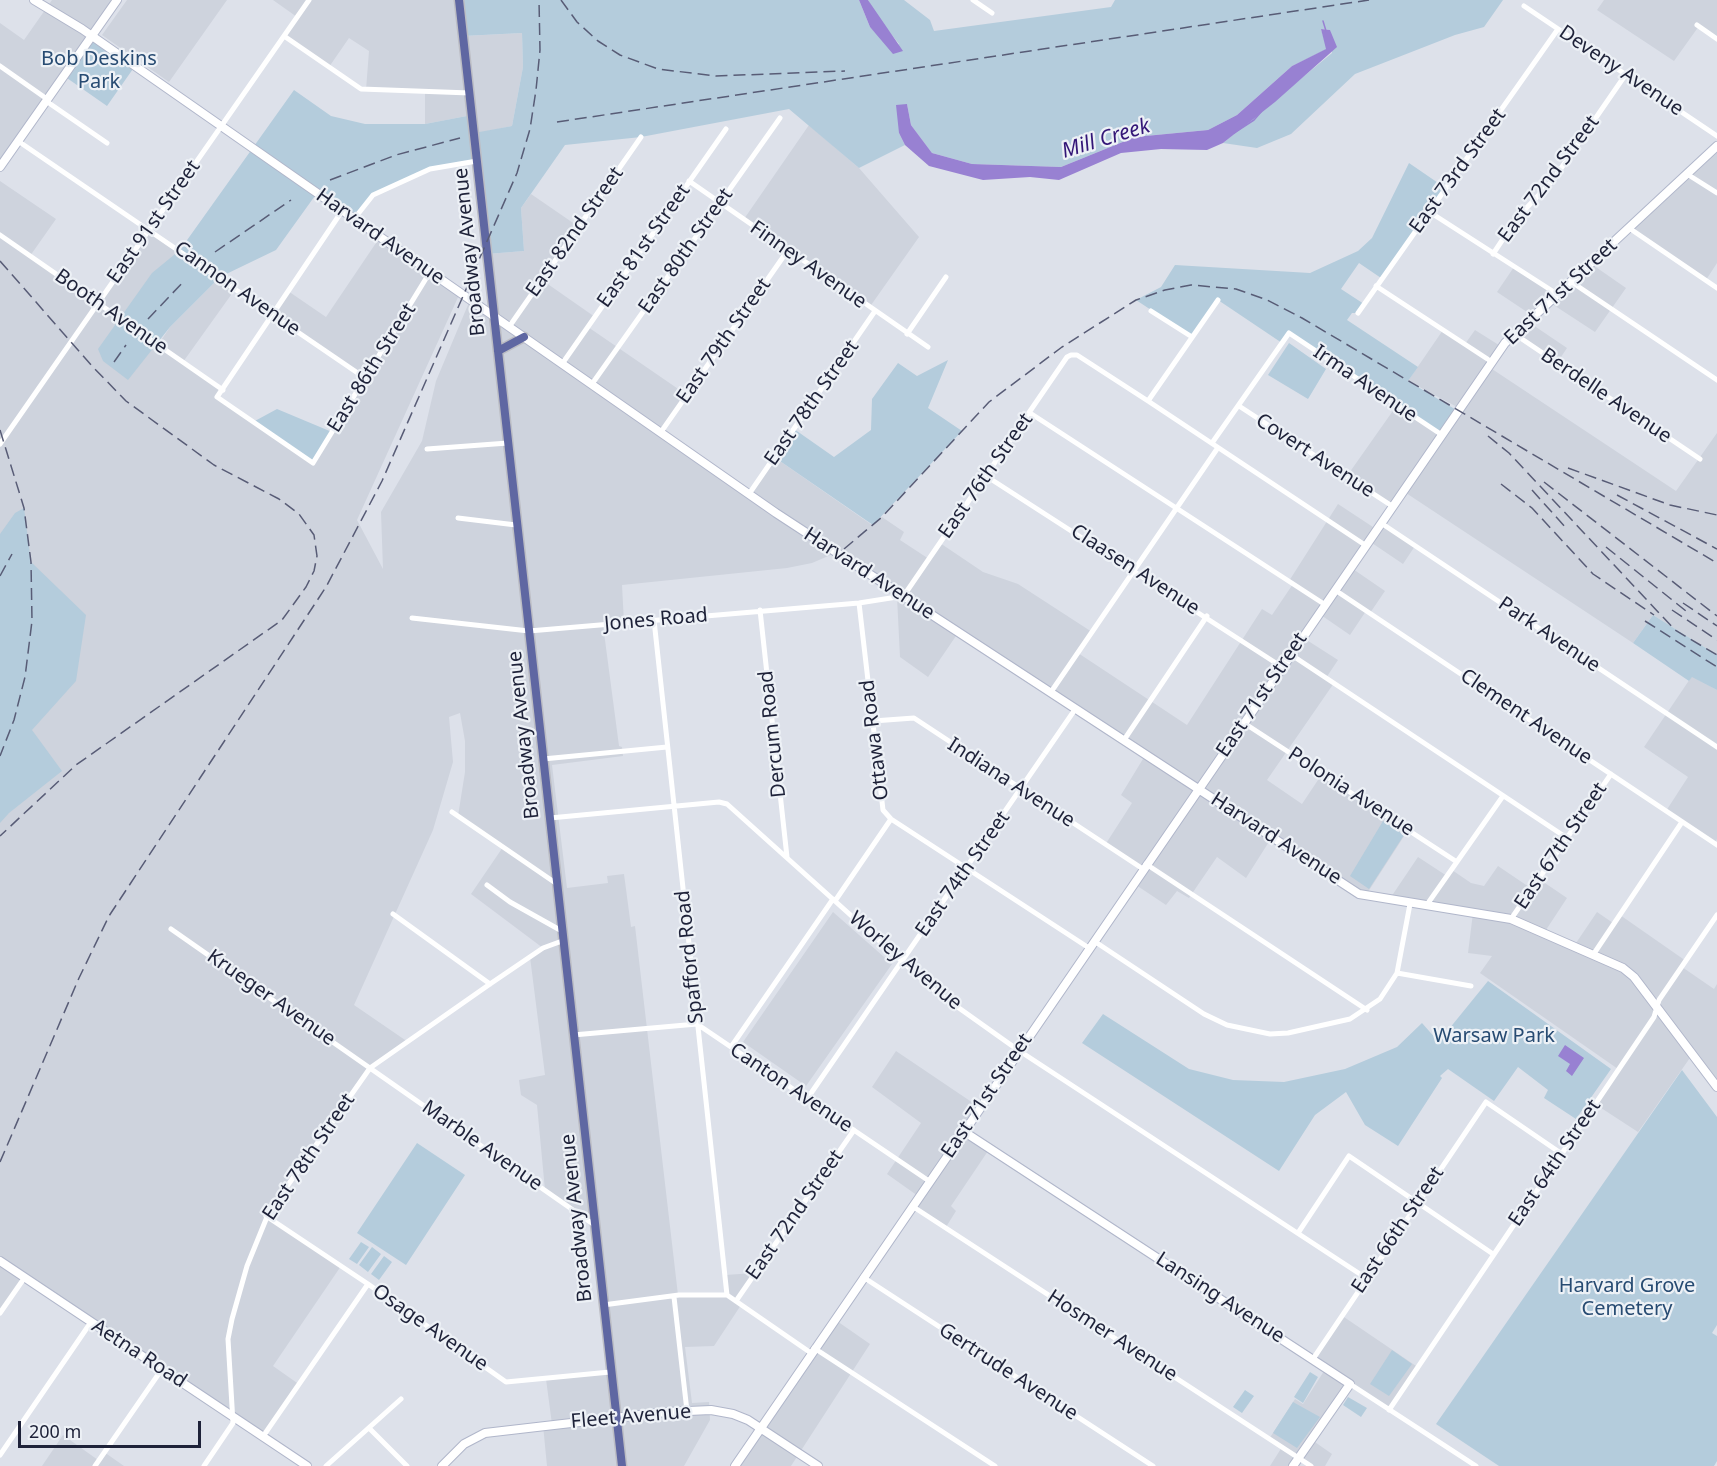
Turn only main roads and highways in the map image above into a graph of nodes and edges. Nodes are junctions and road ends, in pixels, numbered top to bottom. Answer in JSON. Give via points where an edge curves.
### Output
{"nodes":[{"id":1,"x":34,"y":0,"type":"edge"},
{"id":2,"x":117,"y":0,"type":"edge"},
{"id":3,"x":459,"y":0,"type":"edge"},
{"id":4,"x":92,"y":36,"type":"junction"},
{"id":5,"x":1717,"y":146,"type":"edge"},
{"id":6,"x":0,"y":167,"type":"edge"},
{"id":7,"x":494,"y":316,"type":"junction"},
{"id":8,"x":524,"y":337,"type":"junction"},
{"id":9,"x":498,"y":351,"type":"junction"},
{"id":10,"x":1198,"y":788,"type":"junction"},
{"id":11,"x":1717,"y":1087,"type":"edge"},
{"id":12,"x":963,"y":1131,"type":"junction"},
{"id":13,"x":0,"y":1261,"type":"edge"},
{"id":14,"x":615,"y":1417,"type":"junction"},
{"id":15,"x":760,"y":1429,"type":"junction"},
{"id":16,"x":307,"y":1466,"type":"edge"},
{"id":17,"x":442,"y":1466,"type":"edge"},
{"id":18,"x":622,"y":1466,"type":"edge"},
{"id":19,"x":735,"y":1466,"type":"edge"},
{"id":20,"x":818,"y":1466,"type":"edge"},
{"id":21,"x":1293,"y":1466,"type":"edge"}],
"edges":[{"from":1,"to":4,"type":"main road","name":"Harvard Avenue"},
{"from":2,"to":4,"type":"main road"},
{"from":3,"to":7,"type":"main road","name":"Broadway Avenue"},
{"from":4,"to":6,"type":"main road"},
{"from":4,"to":7,"type":"main road","name":"Harvard Avenue"},
{"from":5,"to":10,"type":"main road","name":"East 71st Street","via":[[1513,333]]},
{"from":7,"to":8,"type":"main road","name":"Harvard Avenue"},
{"from":7,"to":9,"type":"main road","name":"Broadway Avenue"},
{"from":8,"to":9,"type":"main road"},
{"from":8,"to":10,"type":"main road","name":"Harvard Avenue","via":[[901,596]]},
{"from":9,"to":14,"type":"main road","name":"Broadway Avenue"},
{"from":10,"to":11,"type":"main road","name":"Harvard Avenue","via":[[1359,894],[1512,919],[1630,973]]},
{"from":10,"to":12,"type":"main road","name":"East 71st Street"},
{"from":12,"to":15,"type":"main road","name":"East 71st Street"},
{"from":12,"to":21,"type":"main road","name":"Lansing Avenue","via":[[1350,1384]]},
{"from":13,"to":16,"type":"main road","name":"Aetna Road"},
{"from":14,"to":15,"type":"main road","name":"Fleet Avenue","via":[[723,1411]]},
{"from":14,"to":17,"type":"main road","name":"Fleet Avenue","via":[[485,1433],[464,1444]]},
{"from":14,"to":18,"type":"main road","name":"Broadway Avenue"},
{"from":15,"to":19,"type":"main road","name":"East 71st Street"},
{"from":15,"to":20,"type":"main road","name":"Fleet Avenue"}]}
